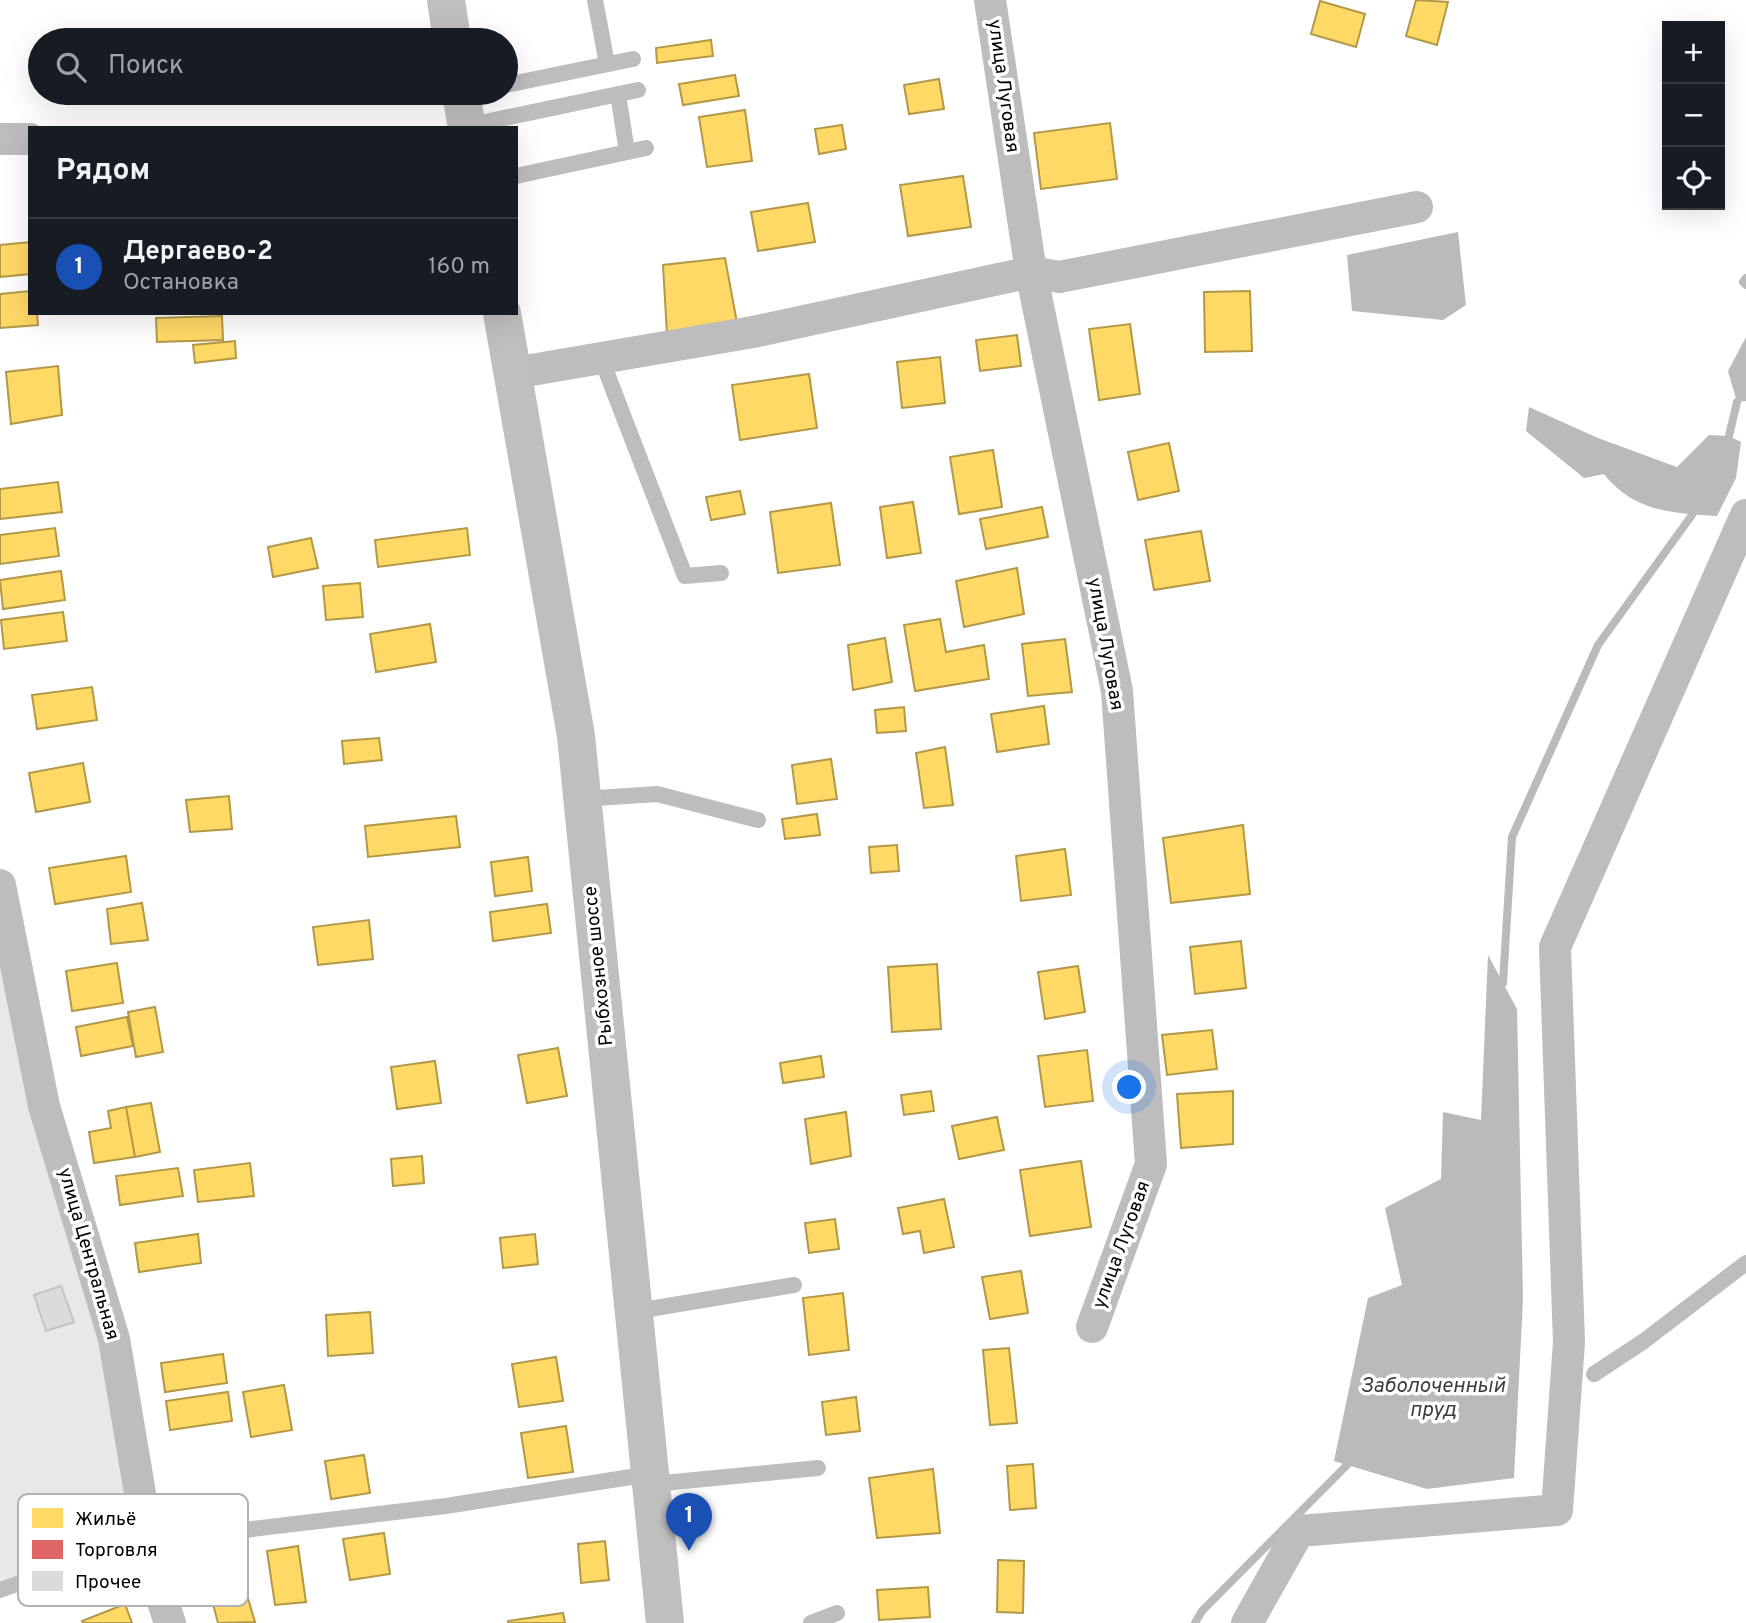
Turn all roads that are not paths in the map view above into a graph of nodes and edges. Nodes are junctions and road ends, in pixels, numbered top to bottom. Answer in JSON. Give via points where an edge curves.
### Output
{"nodes":[{"id":1,"x":446,"y":0,"type":"edge"},
{"id":2,"x":595,"y":0,"type":"edge"},
{"id":3,"x":990,"y":0,"type":"edge"},
{"id":4,"x":450,"y":28,"type":"edge"},
{"id":5,"x":633,"y":59,"type":"dead end"},
{"id":6,"x":607,"y":64,"type":"junction"},
{"id":7,"x":518,"y":83,"type":"edge"},
{"id":8,"x":638,"y":90,"type":"dead end"},
{"id":9,"x":618,"y":94,"type":"junction"},
{"id":10,"x":518,"y":102,"type":"edge"},
{"id":11,"x":489,"y":105,"type":"edge"},
{"id":12,"x":465,"y":107,"type":"edge"},
{"id":13,"x":0,"y":139,"type":"edge"},
{"id":14,"x":28,"y":139,"type":"edge"},
{"id":15,"x":646,"y":148,"type":"dead end"},
{"id":16,"x":627,"y":152,"type":"junction"},
{"id":17,"x":518,"y":176,"type":"edge"},
{"id":18,"x":1417,"y":207,"type":"dead end"},
{"id":19,"x":1031,"y":272,"type":"junction"},
{"id":20,"x":502,"y":315,"type":"edge"},
{"id":21,"x":601,"y":358,"type":"junction"},
{"id":22,"x":514,"y":373,"type":"junction"},
{"id":23,"x":1746,"y":515,"type":"edge"},
{"id":24,"x":721,"y":573,"type":"dead end"},
{"id":25,"x":582,"y":799,"type":"junction"},
{"id":26,"x":758,"y":820,"type":"dead end"},
{"id":27,"x":0,"y":885,"type":"edge"},
{"id":28,"x":1746,"y":1263,"type":"edge"},
{"id":29,"x":794,"y":1285,"type":"dead end"},
{"id":30,"x":643,"y":1310,"type":"dead end"},
{"id":31,"x":1093,"y":1327,"type":"dead end"},
{"id":32,"x":1594,"y":1374,"type":"dead end"},
{"id":33,"x":818,"y":1468,"type":"dead end"},
{"id":34,"x":652,"y":1479,"type":"junction"},
{"id":35,"x":140,"y":1494,"type":"edge"},
{"id":36,"x":248,"y":1529,"type":"edge"},
{"id":37,"x":18,"y":1584,"type":"edge"},
{"id":38,"x":0,"y":1591,"type":"edge"},
{"id":39,"x":164,"y":1606,"type":"edge"},
{"id":40,"x":837,"y":1613,"type":"dead end"},
{"id":41,"x":170,"y":1623,"type":"edge"},
{"id":42,"x":665,"y":1623,"type":"edge"},
{"id":43,"x":811,"y":1623,"type":"edge"},
{"id":44,"x":1247,"y":1623,"type":"edge"}],
"edges":[{"from":1,"to":4,"type":"main road"},
{"from":2,"to":6,"type":"lane"},
{"from":3,"to":19,"type":"street","name":"улица Луговая"},
{"from":5,"to":6,"type":"lane"},
{"from":6,"to":7,"type":"lane"},
{"from":8,"to":9,"type":"lane"},
{"from":9,"to":10,"type":"lane"},
{"from":9,"to":16,"type":"lane"},
{"from":11,"to":12,"type":"lane"},
{"from":13,"to":14,"type":"street"},
{"from":15,"to":16,"type":"lane"},
{"from":16,"to":17,"type":"lane"},
{"from":18,"to":19,"type":"street","via":[[1059,277]]},
{"from":19,"to":21,"type":"street","via":[[752,332]]},
{"from":19,"to":31,"type":"street","name":"улица Луговая","via":[[1117,691],[1151,1164]]},
{"from":20,"to":22,"type":"main road","name":"Рыбхозное шоссе"},
{"from":21,"to":22,"type":"street"},
{"from":21,"to":24,"type":"lane","via":[[685,576]]},
{"from":22,"to":25,"type":"main road","name":"Рыбхозное шоссе","via":[[576,736]]},
{"from":23,"to":44,"type":"street","via":[[1555,947],[1569,1342],[1557,1510],[1299,1531]]},
{"from":25,"to":26,"type":"lane","via":[[657,794]]},
{"from":25,"to":34,"type":"main road","name":"Рыбхозное шоссе"},
{"from":27,"to":35,"type":"street","name":"улица Центральная","via":[[44,1106],[114,1339]]},
{"from":28,"to":32,"type":"lane"},
{"from":29,"to":30,"type":"lane"},
{"from":33,"to":34,"type":"lane"},
{"from":34,"to":36,"type":"lane"},
{"from":34,"to":42,"type":"main road","name":"Рыбхозное шоссе"},
{"from":37,"to":38,"type":"lane"},
{"from":39,"to":41,"type":"street","name":"улица Центральная"},
{"from":40,"to":43,"type":"lane"}]}
